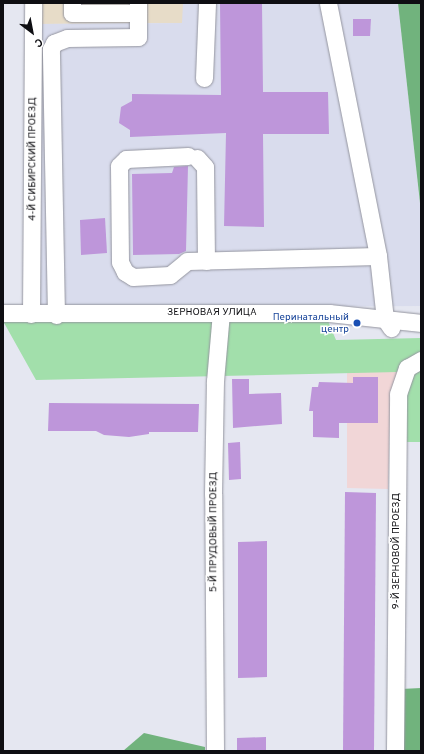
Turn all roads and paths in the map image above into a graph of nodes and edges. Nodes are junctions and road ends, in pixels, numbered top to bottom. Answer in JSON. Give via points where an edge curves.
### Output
{"nodes":[{"id":1,"x":33,"y":3,"type":"edge"},
{"id":2,"x":72,"y":3,"type":"edge"},
{"id":3,"x":207,"y":3,"type":"edge"},
{"id":4,"x":328,"y":3,"type":"edge"},
{"id":5,"x":138,"y":8,"type":"edge"},
{"id":6,"x":204,"y":78,"type":"dead end"},
{"id":7,"x":378,"y":256,"type":"junction"},
{"id":8,"x":206,"y":261,"type":"junction"},
{"id":9,"x":3,"y":313,"type":"edge"},
{"id":10,"x":221,"y":313,"type":"junction"},
{"id":11,"x":31,"y":314,"type":"junction"},
{"id":12,"x":56,"y":314,"type":"junction"},
{"id":13,"x":385,"y":319,"type":"junction"},
{"id":14,"x":421,"y":323,"type":"edge"},
{"id":15,"x":421,"y":360,"type":"edge"},
{"id":16,"x":215,"y":751,"type":"edge"},
{"id":17,"x":395,"y":751,"type":"edge"}],
"edges":[{"from":1,"to":11,"type":"street","name":"4-Й СИБИРСКИЙ ПРОЕЗД"},
{"from":2,"to":5,"type":"street","via":[[72,13]]},
{"from":3,"to":6,"type":"street"},
{"from":4,"to":7,"type":"street"},
{"from":5,"to":12,"type":"street","via":[[138,37],[67,38],[54,43],[51,49]]},
{"from":7,"to":8,"type":"street"},
{"from":7,"to":13,"type":"street"},
{"from":8,"to":8,"type":"street","via":[[205,167],[193,157],[126,159],[119,166],[120,262],[124,272],[133,277],[170,275],[187,261]]},
{"from":9,"to":11,"type":"street","name":"ЗЕРНОВАЯ УЛИЦА"},
{"from":10,"to":12,"type":"street","name":"ЗЕРНОВАЯ УЛИЦА"},
{"from":10,"to":13,"type":"street","name":"ЗЕРНОВАЯ УЛИЦА","via":[[329,313]]},
{"from":10,"to":16,"type":"street","name":"5-Й ПРУДОВЫЙ ПРОЕЗД","via":[[215,381],[213,494]]},
{"from":11,"to":12,"type":"street","name":"ЗЕРНОВАЯ УЛИЦА"},
{"from":13,"to":14,"type":"street","name":"ЗЕРНОВАЯ УЛИЦА"},
{"from":15,"to":17,"type":"street","name":"9-Й ЗЕРНОВОЙ ПРОЕЗД","via":[[407,368],[398,394]]}]}
